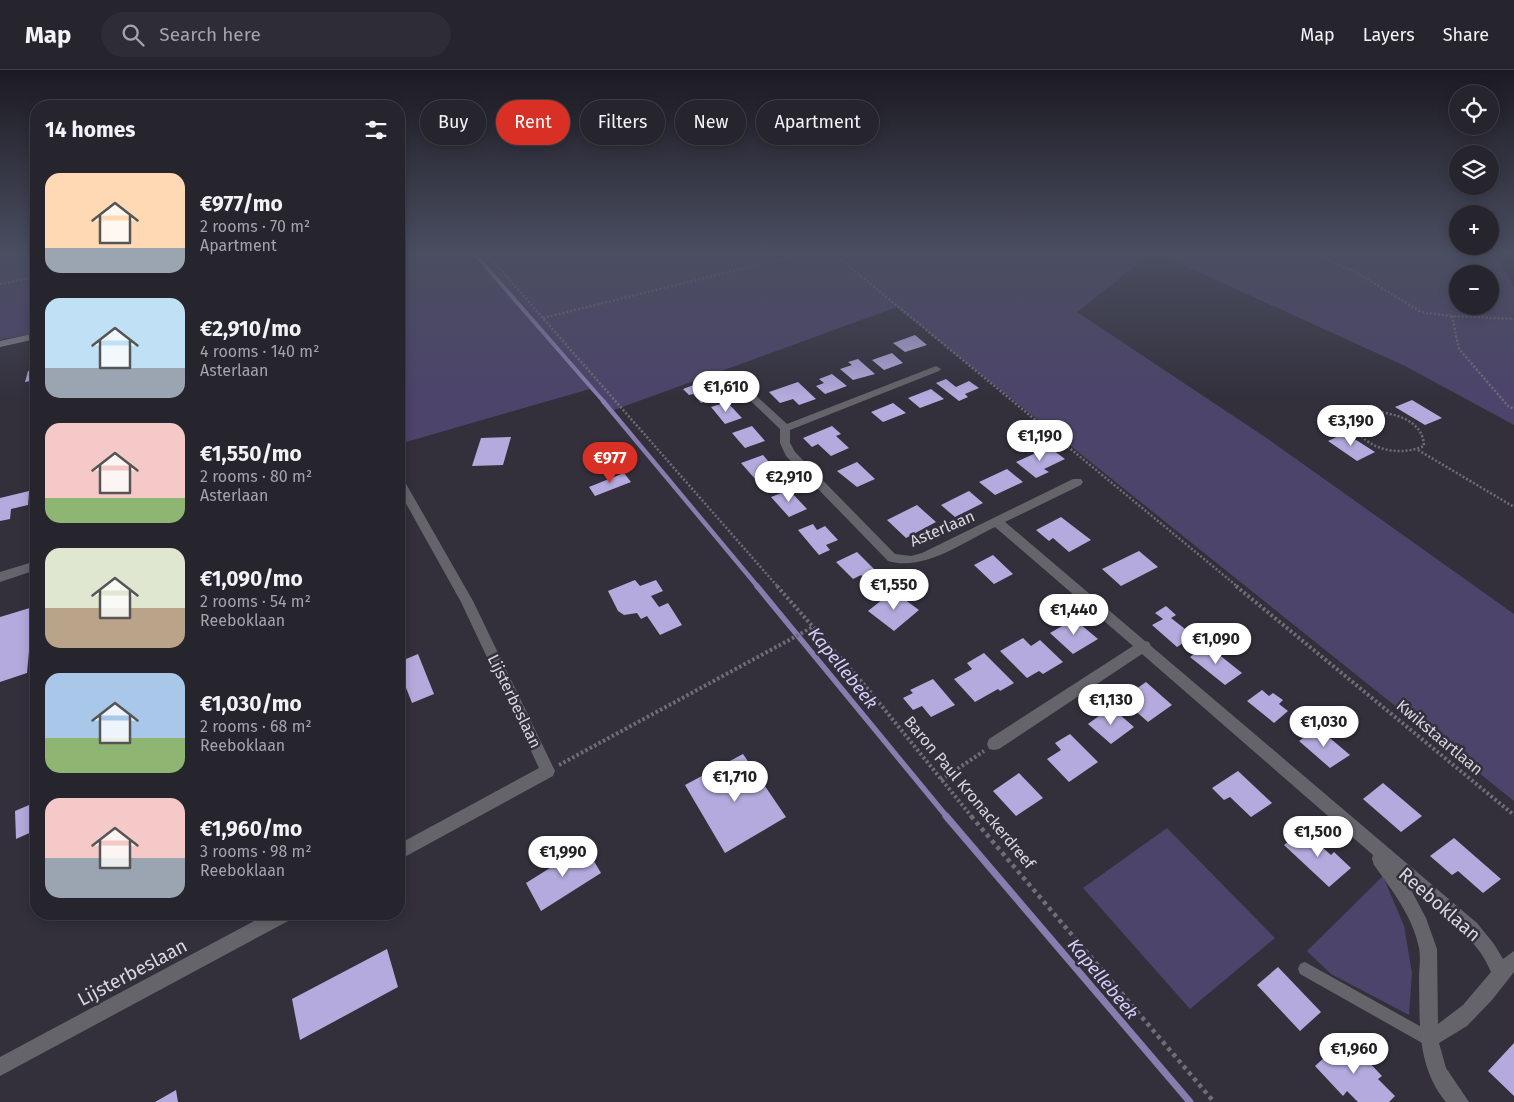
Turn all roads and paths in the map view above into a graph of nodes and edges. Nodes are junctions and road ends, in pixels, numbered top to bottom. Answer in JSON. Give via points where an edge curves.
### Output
{"nodes":[{"id":1,"x":528,"y":301,"type":"edge"},
{"id":2,"x":611,"y":301,"type":"edge"},
{"id":3,"x":891,"y":301,"type":"edge"},
{"id":4,"x":1405,"y":301,"type":"edge"},
{"id":5,"x":1452,"y":316,"type":"junction"},
{"id":6,"x":543,"y":318,"type":"junction"},
{"id":7,"x":1514,"y":318,"type":"edge"},
{"id":8,"x":30,"y":337,"type":"edge"},
{"id":9,"x":0,"y":344,"type":"edge"},
{"id":10,"x":936,"y":369,"type":"dead end"},
{"id":11,"x":735,"y":381,"type":"dead end"},
{"id":12,"x":1514,"y":408,"type":"edge"},
{"id":13,"x":785,"y":428,"type":"junction"},
{"id":14,"x":1418,"y":450,"type":"junction"},
{"id":15,"x":1077,"y":482,"type":"dead end"},
{"id":16,"x":405,"y":492,"type":"edge"},
{"id":17,"x":1514,"y":507,"type":"edge"},
{"id":18,"x":997,"y":522,"type":"junction"},
{"id":19,"x":30,"y":567,"type":"edge"},
{"id":20,"x":0,"y":577,"type":"edge"},
{"id":21,"x":813,"y":627,"type":"junction"},
{"id":22,"x":1144,"y":646,"type":"junction"},
{"id":23,"x":994,"y":744,"type":"joint"},
{"id":24,"x":548,"y":771,"type":"junction"},
{"id":25,"x":942,"y":780,"type":"junction"},
{"id":26,"x":1514,"y":815,"type":"edge"},
{"id":27,"x":1368,"y":843,"type":"junction"},
{"id":28,"x":405,"y":849,"type":"edge"},
{"id":29,"x":273,"y":920,"type":"edge"},
{"id":30,"x":1514,"y":960,"type":"edge"},
{"id":31,"x":1305,"y":969,"type":"dead end"},
{"id":32,"x":1500,"y":974,"type":"junction"},
{"id":33,"x":1429,"y":1039,"type":"junction"},
{"id":34,"x":0,"y":1067,"type":"edge"},
{"id":35,"x":1214,"y":1102,"type":"edge"},
{"id":36,"x":1459,"y":1102,"type":"edge"}],
"edges":[{"from":1,"to":6,"type":"path","name":"Baron Paul Kronackerdreef"},
{"from":2,"to":6,"type":"path"},
{"from":3,"to":26,"type":"path","name":"Kwikstaartlaan"},
{"from":4,"to":5,"type":"path","via":[[1421,312]]},
{"from":5,"to":7,"type":"path"},
{"from":5,"to":12,"type":"path","via":[[1459,348],[1508,406]]},
{"from":6,"to":21,"type":"path","name":"Baron Paul Kronackerdreef"},
{"from":8,"to":9,"type":"main road"},
{"from":10,"to":13,"type":"street"},
{"from":11,"to":13,"type":"street"},
{"from":13,"to":18,"type":"street","name":"Asterlaan","via":[[784,443],[790,454],[892,558],[910,560],[926,556]]},
{"from":14,"to":14,"type":"path","via":[[1399,452],[1375,446],[1357,434],[1352,421],[1354,416],[1370,411],[1405,420],[1422,433],[1424,446]]},
{"from":14,"to":17,"type":"path"},
{"from":15,"to":18,"type":"street","name":"Asterlaan"},
{"from":16,"to":24,"type":"street","name":"Lijsterbeslaan","via":[[467,601]]},
{"from":18,"to":22,"type":"street","name":"Reeboklaan"},
{"from":19,"to":20,"type":"street"},
{"from":21,"to":24,"type":"path"},
{"from":21,"to":25,"type":"path","name":"Baron Paul Kronackerdreef","via":[[868,688]]},
{"from":22,"to":23,"type":"street"},
{"from":22,"to":27,"type":"street","name":"Reeboklaan"},
{"from":23,"to":25,"type":"path"},
{"from":24,"to":28,"type":"street"},
{"from":25,"to":35,"type":"path","name":"Baron Paul Kronackerdreef"},
{"from":27,"to":32,"type":"street","name":"Reeboklaan","via":[[1471,929],[1487,946]]},
{"from":27,"to":33,"type":"street","name":"Reeboklaan","via":[[1411,902],[1428,950]]},
{"from":29,"to":34,"type":"street","name":"Lijsterbeslaan"},
{"from":30,"to":32,"type":"street"},
{"from":31,"to":33,"type":"lane"},
{"from":32,"to":33,"type":"street","via":[[1477,1005],[1447,1030]]},
{"from":33,"to":36,"type":"street","name":"Reeboklaan","via":[[1438,1075]]}]}
